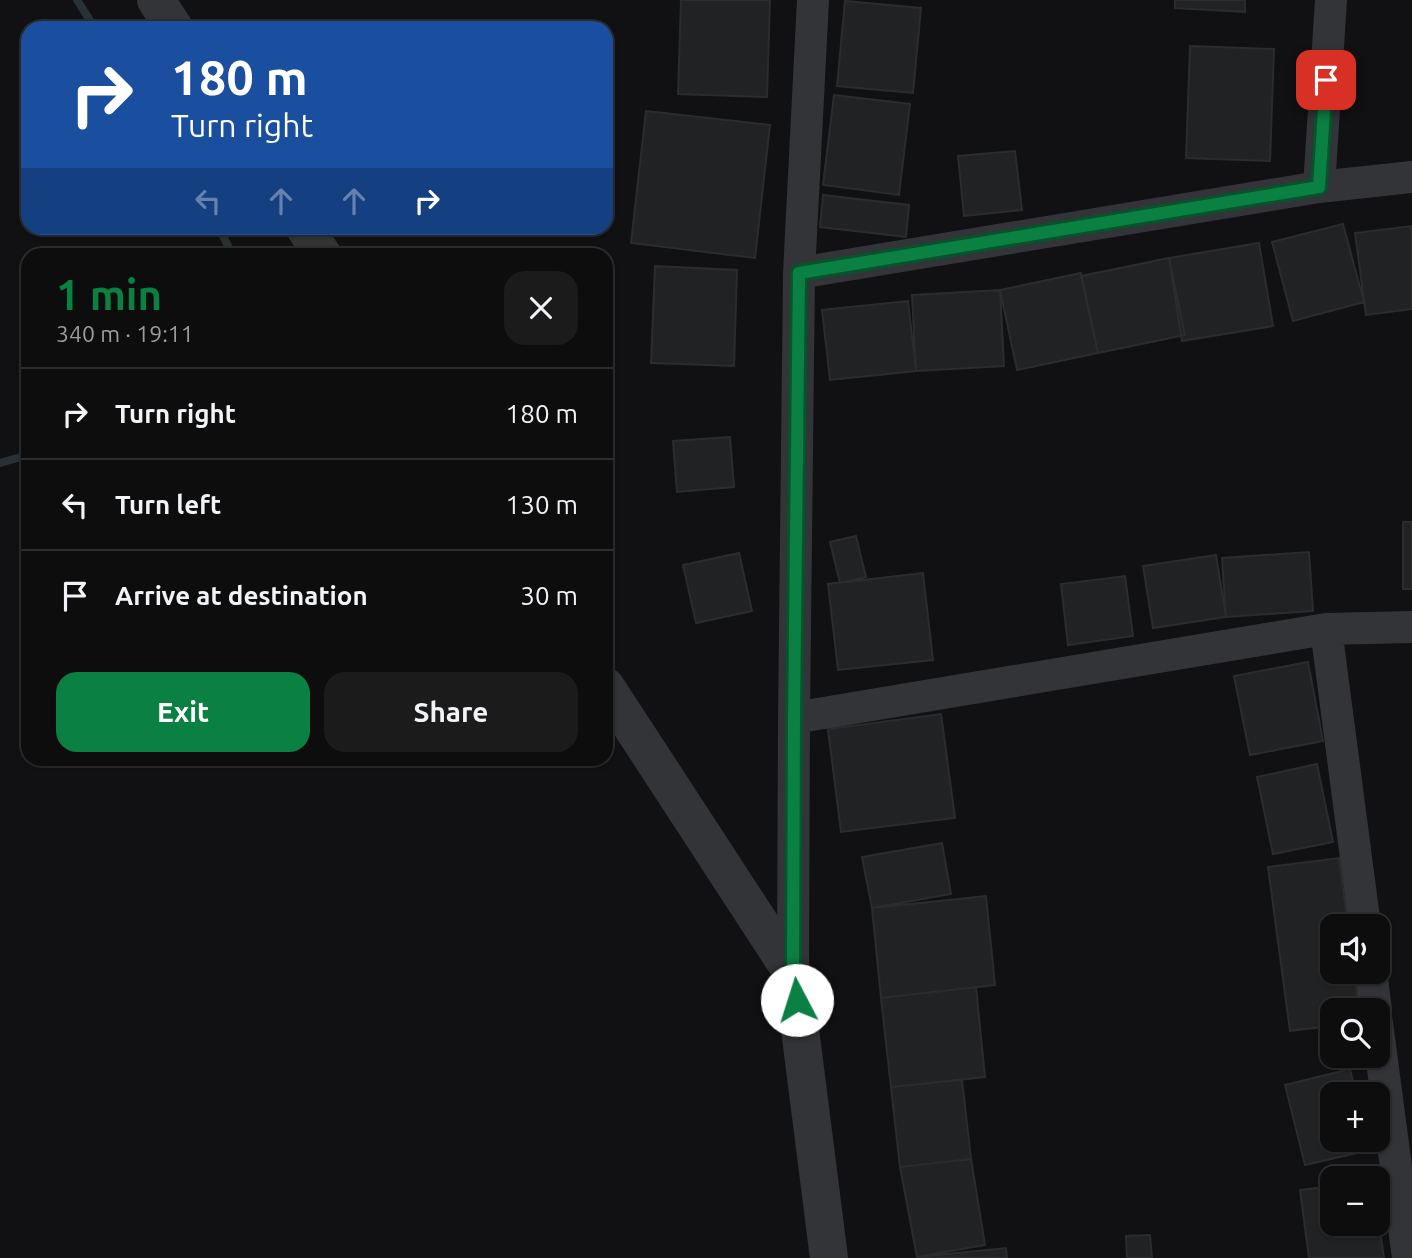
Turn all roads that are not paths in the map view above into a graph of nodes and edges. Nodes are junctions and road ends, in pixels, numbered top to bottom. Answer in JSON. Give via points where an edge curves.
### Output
{"nodes":[{"id":1,"x":156,"y":0,"type":"edge"},
{"id":2,"x":813,"y":0,"type":"edge"},
{"id":3,"x":1331,"y":0,"type":"edge"},
{"id":4,"x":170,"y":21,"type":"edge"},
{"id":5,"x":1412,"y":177,"type":"edge"},
{"id":6,"x":1319,"y":187,"type":"junction"},
{"id":7,"x":799,"y":273,"type":"junction"},
{"id":8,"x":1412,"y":628,"type":"edge"},
{"id":9,"x":1326,"y":629,"type":"junction"},
{"id":10,"x":613,"y":698,"type":"edge"},
{"id":11,"x":794,"y":718,"type":"junction"},
{"id":12,"x":1363,"y":914,"type":"edge"},
{"id":13,"x":793,"y":974,"type":"junction"},
{"id":14,"x":1383,"y":1068,"type":"edge"},
{"id":15,"x":829,"y":1258,"type":"edge"},
{"id":16,"x":1408,"y":1258,"type":"edge"}],
"edges":[{"from":1,"to":4,"type":"street"},
{"from":2,"to":7,"type":"street"},
{"from":3,"to":6,"type":"street"},
{"from":5,"to":6,"type":"street"},
{"from":6,"to":7,"type":"street"},
{"from":7,"to":11,"type":"street"},
{"from":8,"to":9,"type":"street"},
{"from":9,"to":11,"type":"street"},
{"from":9,"to":12,"type":"street"},
{"from":10,"to":13,"type":"street"},
{"from":11,"to":13,"type":"street"},
{"from":13,"to":15,"type":"street"},
{"from":14,"to":16,"type":"street"}]}
